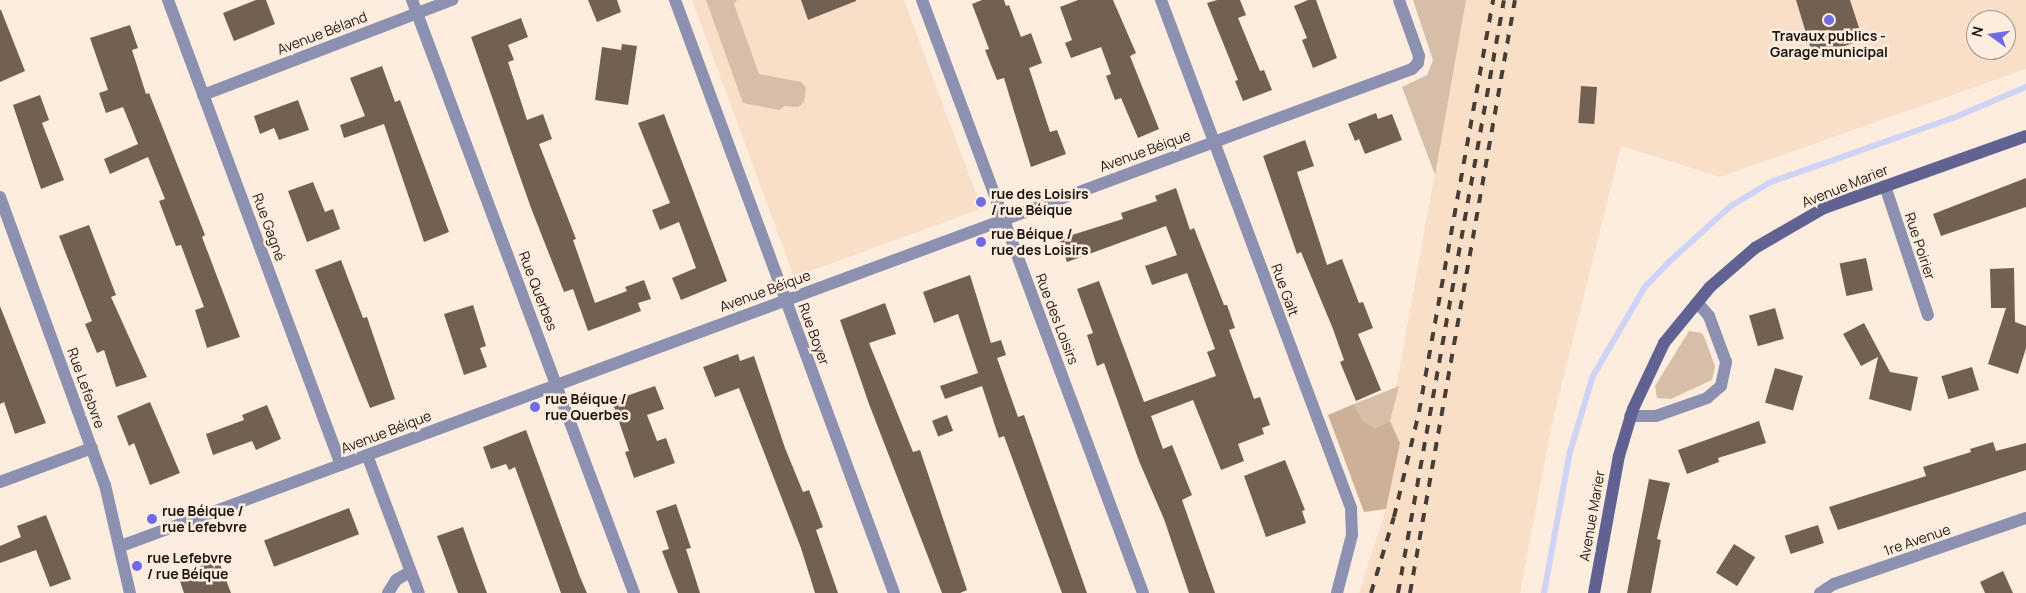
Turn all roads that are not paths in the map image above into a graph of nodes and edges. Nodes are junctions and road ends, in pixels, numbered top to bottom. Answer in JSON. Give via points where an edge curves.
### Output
{"nodes":[{"id":1,"x":168,"y":0,"type":"edge"},
{"id":2,"x":412,"y":0,"type":"edge"},
{"id":3,"x":452,"y":0,"type":"edge"},
{"id":4,"x":675,"y":0,"type":"edge"},
{"id":5,"x":922,"y":0,"type":"edge"},
{"id":6,"x":1161,"y":0,"type":"edge"},
{"id":7,"x":1399,"y":0,"type":"edge"},
{"id":8,"x":417,"y":13,"type":"junction"},
{"id":9,"x":203,"y":95,"type":"junction"},
{"id":10,"x":2026,"y":136,"type":"edge"},
{"id":11,"x":1214,"y":142,"type":"junction"},
{"id":12,"x":1884,"y":186,"type":"junction"},
{"id":13,"x":0,"y":197,"type":"edge"},
{"id":14,"x":1002,"y":219,"type":"junction"},
{"id":15,"x":786,"y":300,"type":"junction"},
{"id":16,"x":1696,"y":302,"type":"junction"},
{"id":17,"x":1928,"y":315,"type":"dead end"},
{"id":18,"x":556,"y":383,"type":"junction"},
{"id":19,"x":1630,"y":416,"type":"junction"},
{"id":20,"x":92,"y":448,"type":"junction"},
{"id":21,"x":367,"y":455,"type":"junction"},
{"id":22,"x":341,"y":465,"type":"junction"},
{"id":23,"x":0,"y":482,"type":"edge"},
{"id":24,"x":2026,"y":518,"type":"edge"},
{"id":25,"x":121,"y":546,"type":"junction"},
{"id":26,"x":410,"y":572,"type":"junction"},
{"id":27,"x":130,"y":593,"type":"edge"},
{"id":28,"x":388,"y":593,"type":"edge"},
{"id":29,"x":419,"y":593,"type":"edge"},
{"id":30,"x":634,"y":593,"type":"edge"},
{"id":31,"x":894,"y":593,"type":"edge"},
{"id":32,"x":1143,"y":593,"type":"edge"},
{"id":33,"x":1337,"y":593,"type":"edge"},
{"id":34,"x":1594,"y":593,"type":"edge"},
{"id":35,"x":1820,"y":593,"type":"edge"}],
"edges":[{"from":1,"to":9,"type":"street","name":"Rue Gagné"},
{"from":2,"to":8,"type":"street","name":"Rue Querbes"},
{"from":3,"to":8,"type":"street","name":"Avenue Béland"},
{"from":4,"to":15,"type":"street","name":"Rue Boyer"},
{"from":5,"to":14,"type":"street","name":"Rue des Loisirs"},
{"from":6,"to":11,"type":"street","name":"Rue Galt"},
{"from":7,"to":11,"type":"street","name":"Avenue Béique","via":[[1418,53],[1418,63],[1406,71]]},
{"from":8,"to":9,"type":"street","name":"Avenue Béland"},
{"from":8,"to":18,"type":"street","name":"Rue Querbes"},
{"from":9,"to":22,"type":"street","name":"Rue Gagné"},
{"from":10,"to":12,"type":"street","name":"Avenue Marier"},
{"from":11,"to":14,"type":"street","name":"Avenue Béique"},
{"from":11,"to":33,"type":"street","name":"Rue Galt","via":[[1351,508],[1352,535]]},
{"from":12,"to":16,"type":"street","name":"Avenue Marier","via":[[1824,208],[1774,235],[1738,260]]},
{"from":12,"to":17,"type":"street","name":"Rue Poirier"},
{"from":13,"to":20,"type":"street","name":"Rue Lefebvre"},
{"from":14,"to":15,"type":"street","name":"Avenue Béique"},
{"from":14,"to":32,"type":"street","name":"Rue des Loisirs"},
{"from":15,"to":18,"type":"street","name":"Avenue Béique"},
{"from":15,"to":31,"type":"street","name":"Rue Boyer"},
{"from":16,"to":19,"type":"street","name":"Avenue Marier","via":[[1655,359]]},
{"from":16,"to":19,"type":"street","via":[[1709,316],[1726,362],[1721,386],[1706,398],[1656,416]]},
{"from":18,"to":21,"type":"street","name":"Avenue Béique"},
{"from":18,"to":30,"type":"street","name":"Rue Querbes"},
{"from":19,"to":34,"type":"street","name":"Avenue Marier","via":[[1619,456]]},
{"from":20,"to":23,"type":"street"},
{"from":20,"to":25,"type":"street","name":"Rue Lefebvre"},
{"from":21,"to":22,"type":"street","name":"Avenue Béique"},
{"from":21,"to":26,"type":"street"},
{"from":22,"to":25,"type":"street","name":"Avenue Béique"},
{"from":24,"to":35,"type":"street","name":"1re Avenue","via":[[1834,584]]},
{"from":25,"to":27,"type":"street","name":"Rue Lefebvre"},
{"from":26,"to":28,"type":"street","via":[[396,580]]},
{"from":26,"to":29,"type":"street"}]}
